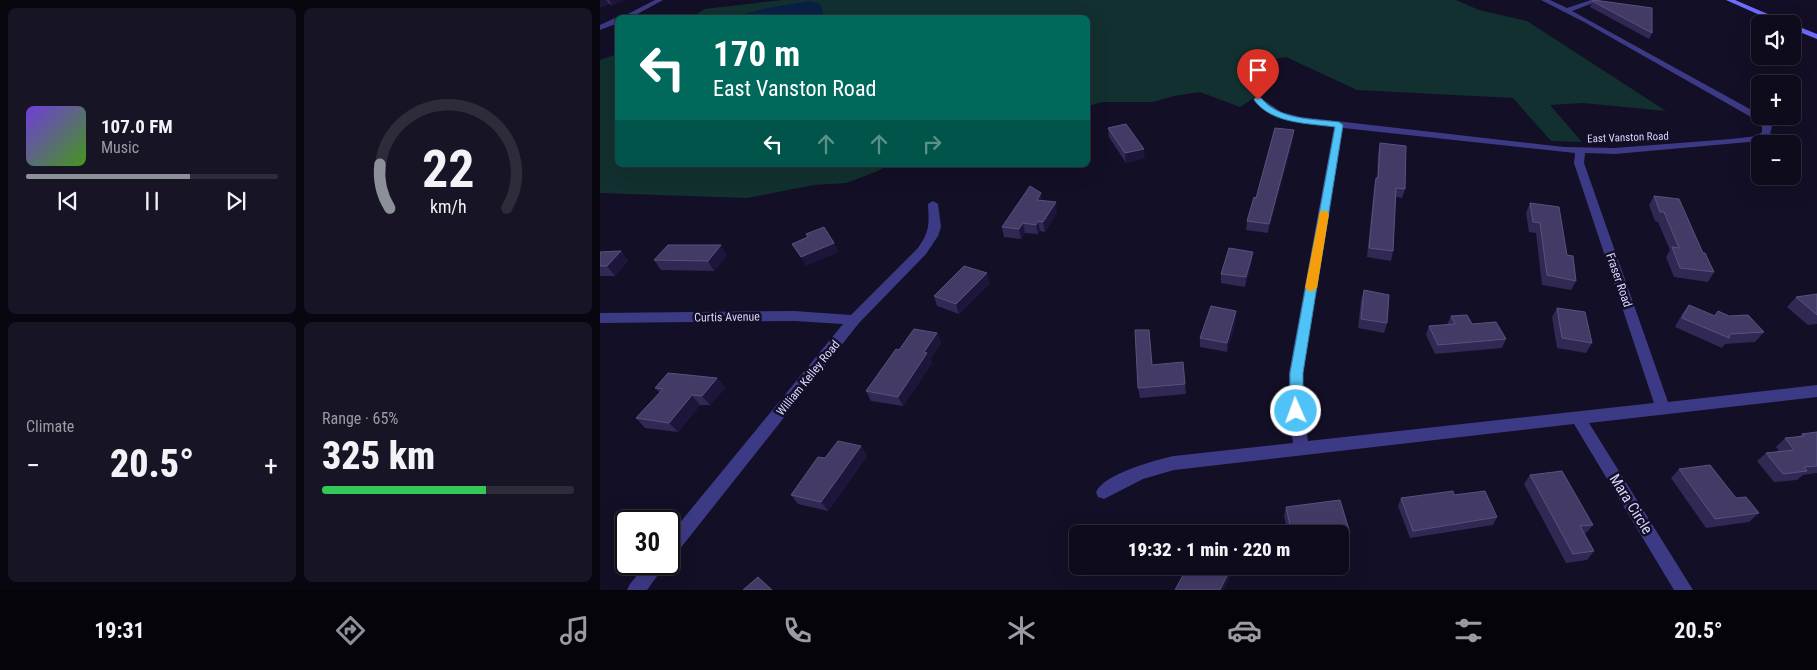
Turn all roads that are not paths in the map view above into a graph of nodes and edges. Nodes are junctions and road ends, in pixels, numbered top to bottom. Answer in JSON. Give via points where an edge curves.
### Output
{"nodes":[{"id":1,"x":660,"y":0,"type":"edge"},
{"id":2,"x":1544,"y":0,"type":"edge"},
{"id":3,"x":1598,"y":0,"type":"edge"},
{"id":4,"x":1729,"y":0,"type":"edge"},
{"id":5,"x":1568,"y":10,"type":"junction"},
{"id":6,"x":629,"y":15,"type":"edge"},
{"id":7,"x":1765,"y":15,"type":"edge"},
{"id":8,"x":615,"y":21,"type":"edge"},
{"id":9,"x":600,"y":28,"type":"edge"},
{"id":10,"x":1801,"y":30,"type":"edge"},
{"id":11,"x":1817,"y":37,"type":"edge"},
{"id":12,"x":1258,"y":100,"type":"dead end"},
{"id":13,"x":1339,"y":125,"type":"junction"},
{"id":14,"x":1580,"y":150,"type":"junction"},
{"id":15,"x":932,"y":204,"type":"dead end"},
{"id":16,"x":600,"y":318,"type":"edge"},
{"id":17,"x":854,"y":320,"type":"junction"},
{"id":18,"x":1817,"y":391,"type":"edge"},
{"id":19,"x":1663,"y":408,"type":"junction"},
{"id":20,"x":1578,"y":418,"type":"junction"},
{"id":21,"x":1302,"y":449,"type":"junction"},
{"id":22,"x":1104,"y":492,"type":"dead end"},
{"id":23,"x":680,"y":535,"type":"edge"},
{"id":24,"x":648,"y":575,"type":"edge"},
{"id":25,"x":636,"y":590,"type":"edge"},
{"id":26,"x":1684,"y":590,"type":"edge"}],
"edges":[{"from":1,"to":6,"type":"street"},
{"from":2,"to":5,"type":"street"},
{"from":3,"to":5,"type":"street"},
{"from":4,"to":7,"type":"main road"},
{"from":5,"to":14,"type":"street","name":"East Vanston Road","via":[[1754,115],[1768,129],[1760,138],[1731,142]]},
{"from":8,"to":9,"type":"street"},
{"from":10,"to":11,"type":"main road"},
{"from":12,"to":13,"type":"street","name":"East Vanston Road","via":[[1266,109],[1286,117]]},
{"from":13,"to":14,"type":"street","name":"East Vanston Road","via":[[1546,149]]},
{"from":13,"to":21,"type":"street","via":[[1296,373],[1296,411]]},
{"from":14,"to":19,"type":"street","name":"Fraser Road","via":[[1580,163]]},
{"from":15,"to":17,"type":"street","name":"William Kelley Road","via":[[935,226],[924,248]]},
{"from":16,"to":17,"type":"street","name":"Curtis Avenue","via":[[794,316]]},
{"from":17,"to":23,"type":"street","name":"William Kelley Road"},
{"from":18,"to":19,"type":"street"},
{"from":19,"to":20,"type":"street"},
{"from":20,"to":21,"type":"street"},
{"from":20,"to":26,"type":"street","name":"Mara Circle"},
{"from":21,"to":22,"type":"street","via":[[1153,466]]},
{"from":24,"to":25,"type":"street"}]}
